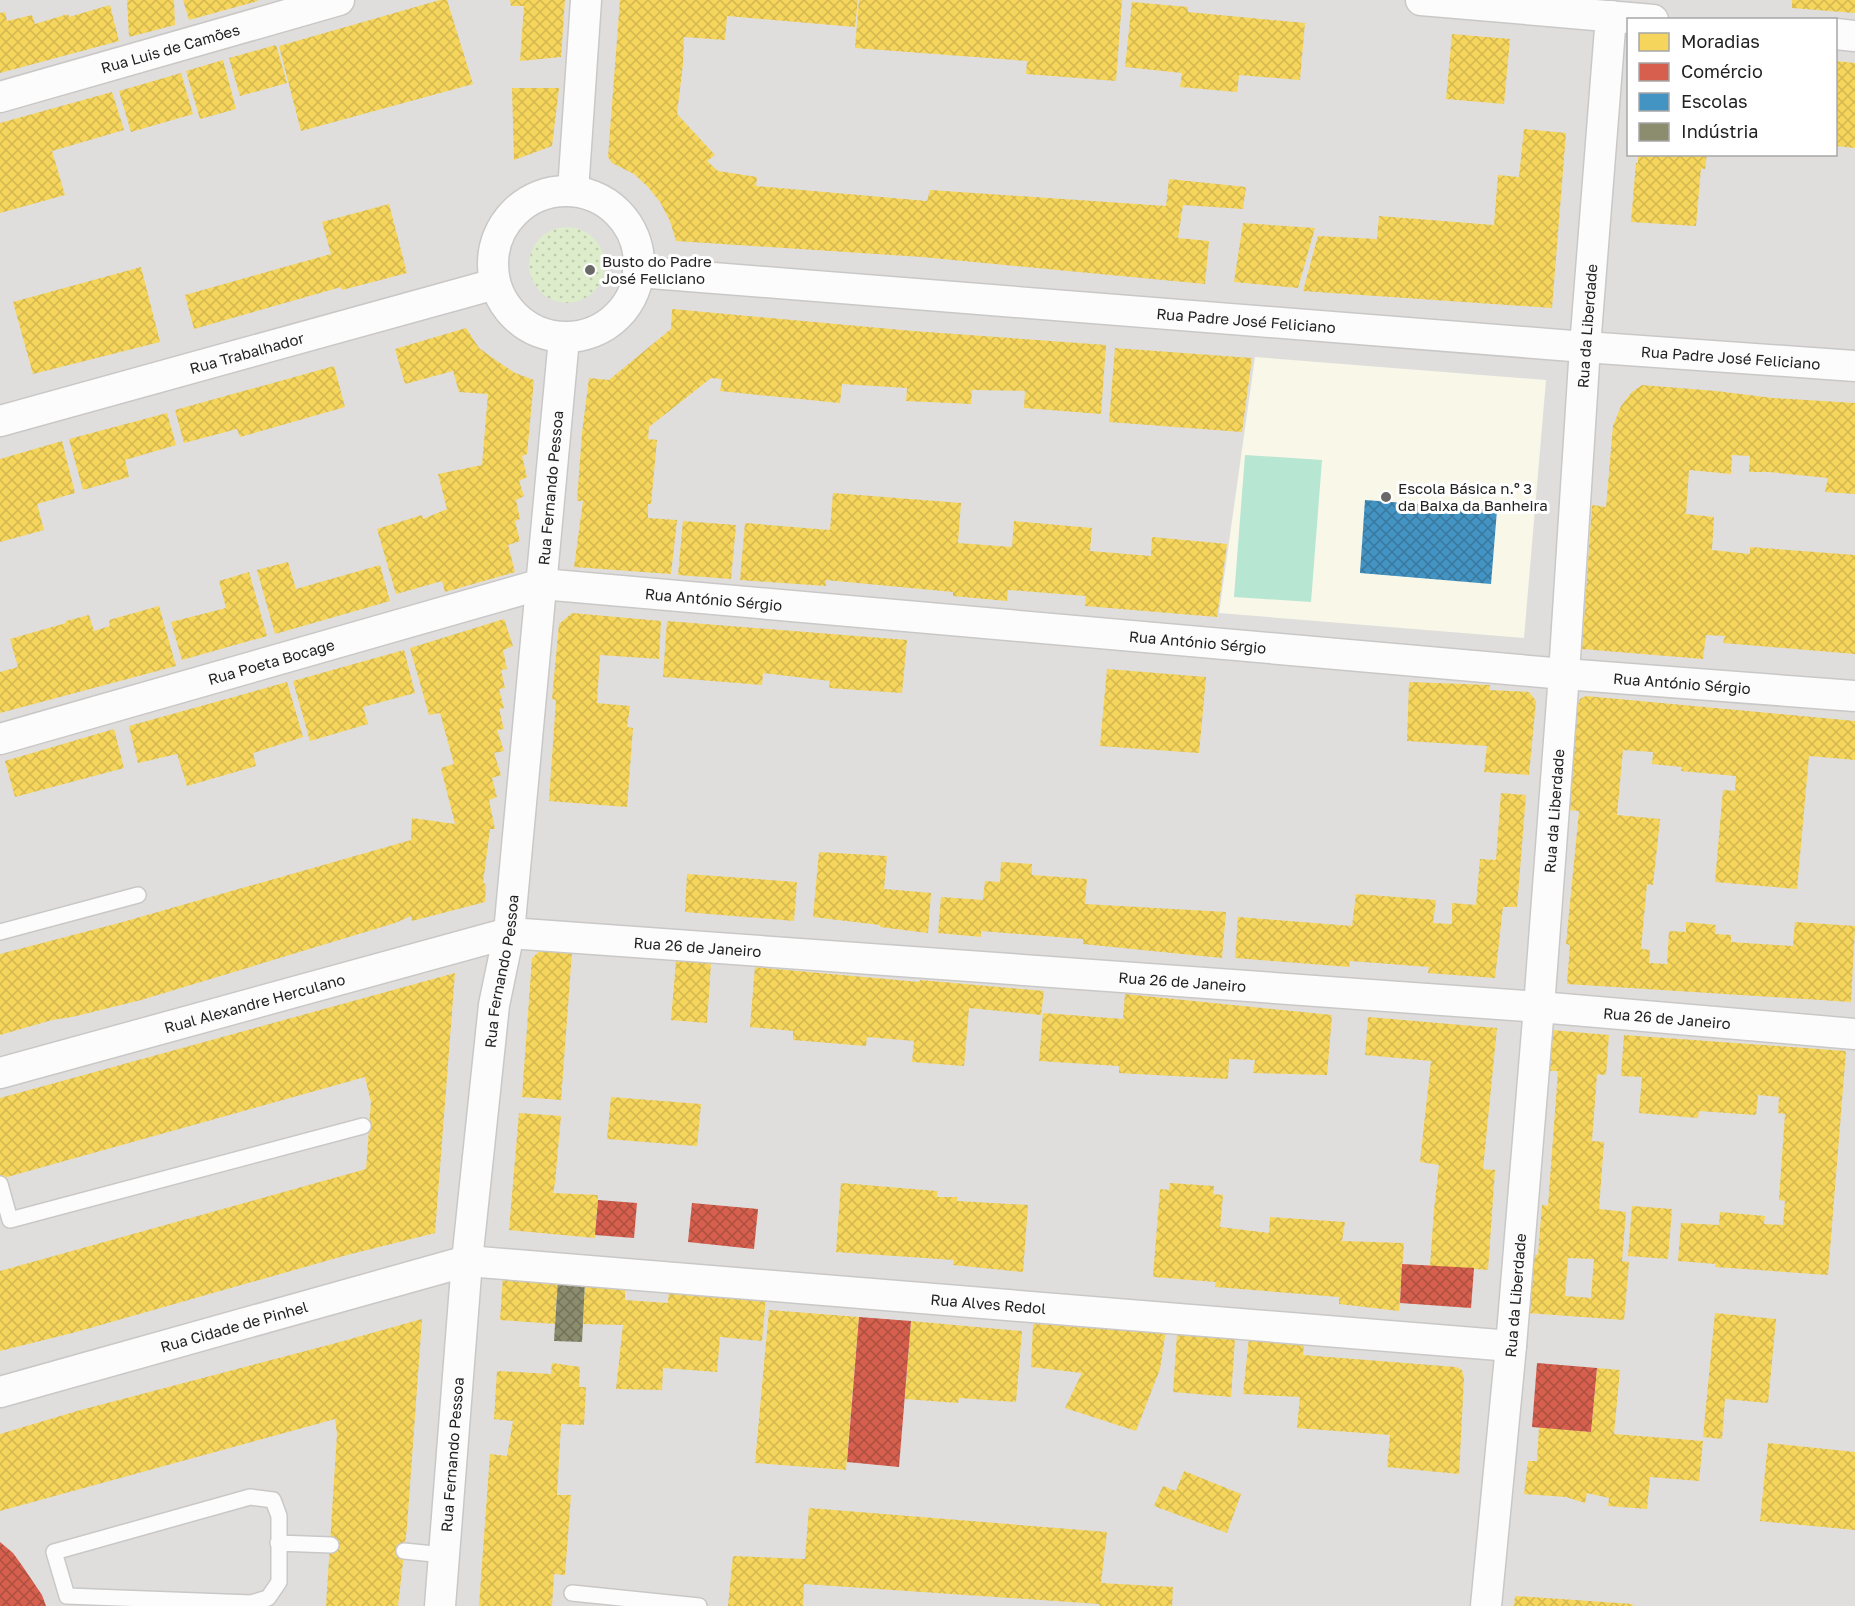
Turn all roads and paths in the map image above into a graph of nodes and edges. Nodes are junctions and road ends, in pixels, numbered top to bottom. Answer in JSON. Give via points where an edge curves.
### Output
{"nodes":[{"id":1,"x":339,"y":0,"type":"edge"},
{"id":2,"x":586,"y":0,"type":"edge"},
{"id":3,"x":1421,"y":0,"type":"edge"},
{"id":4,"x":1611,"y":16,"type":"junction"},
{"id":5,"x":1632,"y":18,"type":"edge"},
{"id":6,"x":1837,"y":34,"type":"edge"},
{"id":7,"x":1855,"y":36,"type":"edge"},
{"id":8,"x":0,"y":97,"type":"edge"},
{"id":9,"x":573,"y":191,"type":"junction"},
{"id":10,"x":638,"y":272,"type":"junction"},
{"id":11,"x":495,"y":284,"type":"junction"},
{"id":12,"x":564,"y":338,"type":"junction"},
{"id":13,"x":1585,"y":347,"type":"junction"},
{"id":14,"x":1855,"y":366,"type":"edge"},
{"id":15,"x":0,"y":421,"type":"edge"},
{"id":16,"x":542,"y":584,"type":"junction"},
{"id":17,"x":1564,"y":674,"type":"junction"},
{"id":18,"x":1855,"y":696,"type":"edge"},
{"id":19,"x":0,"y":739,"type":"edge"},
{"id":20,"x":138,"y":895,"type":"dead end"},
{"id":21,"x":0,"y":932,"type":"edge"},
{"id":22,"x":509,"y":933,"type":"junction"},
{"id":23,"x":1539,"y":1006,"type":"junction"},
{"id":24,"x":1855,"y":1034,"type":"edge"},
{"id":25,"x":0,"y":1073,"type":"edge"},
{"id":26,"x":363,"y":1126,"type":"dead end"},
{"id":27,"x":0,"y":1184,"type":"edge"},
{"id":28,"x":467,"y":1261,"type":"junction"},
{"id":29,"x":1510,"y":1346,"type":"junction"},
{"id":30,"x":0,"y":1392,"type":"edge"},
{"id":31,"x":278,"y":1543,"type":"junction"},
{"id":32,"x":331,"y":1545,"type":"dead end"},
{"id":33,"x":404,"y":1551,"type":"dead end"},
{"id":34,"x":444,"y":1555,"type":"junction"},
{"id":35,"x":572,"y":1593,"type":"dead end"},
{"id":36,"x":440,"y":1606,"type":"edge"},
{"id":37,"x":699,"y":1606,"type":"edge"},
{"id":38,"x":1486,"y":1606,"type":"edge"}],
"edges":[{"from":1,"to":8,"type":"street","name":"Rua Luis de Camões"},
{"from":2,"to":9,"type":"street"},
{"from":3,"to":4,"type":"street"},
{"from":4,"to":5,"type":"street"},
{"from":4,"to":13,"type":"street","name":"Rua da Liberdade"},
{"from":6,"to":7,"type":"street"},
{"from":9,"to":10,"type":"street","via":[[595,196],[615,209],[638,249]]},
{"from":9,"to":11,"type":"street","via":[[549,193],[527,202],[510,217],[497,237],[492,260]]},
{"from":10,"to":12,"type":"street","via":[[632,294],[620,312],[603,327]]},
{"from":10,"to":13,"type":"street","name":"Rua Padre José Feliciano"},
{"from":11,"to":12,"type":"street","via":[[504,304],[519,320],[538,331]]},
{"from":11,"to":15,"type":"street","name":"Rua Trabalhador"},
{"from":12,"to":16,"type":"street","name":"Rua Fernando Pessoa"},
{"from":13,"to":14,"type":"street","name":"Rua Padre José Feliciano"},
{"from":13,"to":17,"type":"street","name":"Rua da Liberdade"},
{"from":16,"to":17,"type":"street","name":"Rua António Sérgio"},
{"from":16,"to":19,"type":"street","name":"Rua Poeta Bocage"},
{"from":16,"to":22,"type":"street","name":"Rua Fernando Pessoa"},
{"from":17,"to":18,"type":"street","name":"Rua António Sérgio"},
{"from":17,"to":23,"type":"street","name":"Rua da Liberdade"},
{"from":20,"to":21,"type":"lane"},
{"from":22,"to":23,"type":"street","name":"Rua 26 de Janeiro"},
{"from":22,"to":25,"type":"street","name":"Rual Alexandre Herculano"},
{"from":22,"to":28,"type":"street","name":"Rua Fernando Pessoa","via":[[494,1005]]},
{"from":23,"to":24,"type":"street","name":"Rua 26 de Janeiro"},
{"from":23,"to":29,"type":"street","name":"Rua da Liberdade"},
{"from":26,"to":27,"type":"lane","via":[[10,1220]]},
{"from":28,"to":29,"type":"street","name":"Rua Alves Redol"},
{"from":28,"to":30,"type":"street","name":"Rua Cidade de Pinhel"},
{"from":28,"to":34,"type":"street","name":"Rua Fernando Pessoa"},
{"from":29,"to":38,"type":"street","name":"Rua da Liberdade"},
{"from":31,"to":31,"type":"lane","via":[[279,1582],[268,1598],[252,1603],[67,1596],[54,1551],[250,1497],[273,1500],[279,1516]]},
{"from":31,"to":32,"type":"lane"},
{"from":33,"to":34,"type":"lane"},
{"from":34,"to":36,"type":"street","name":"Rua Fernando Pessoa"},
{"from":35,"to":37,"type":"lane"}]}
